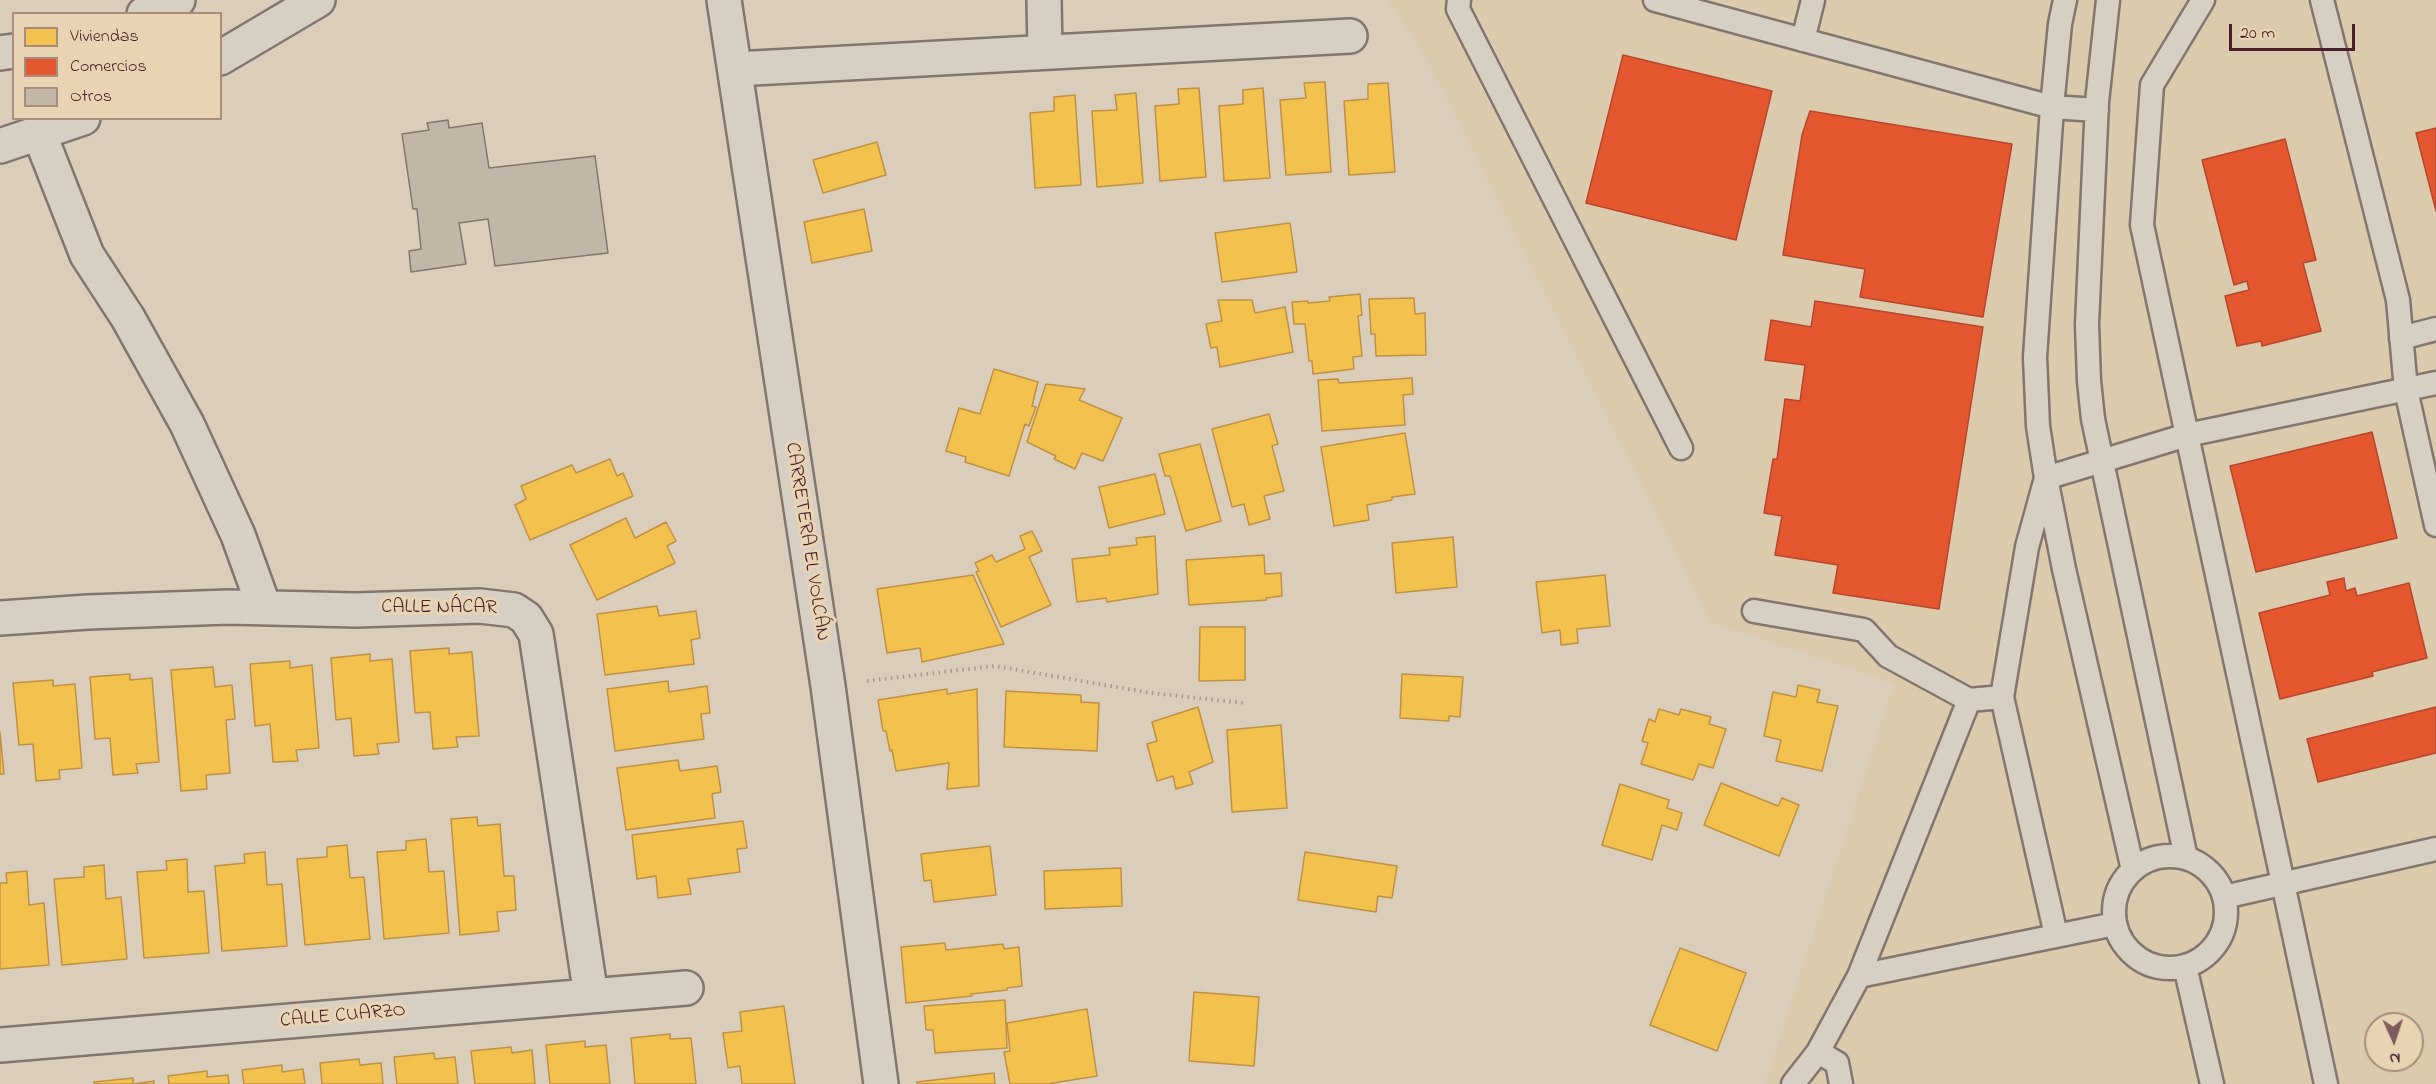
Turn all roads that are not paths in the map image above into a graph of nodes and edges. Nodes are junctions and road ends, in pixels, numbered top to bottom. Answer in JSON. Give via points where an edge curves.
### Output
{"nodes":[{"id":1,"x":178,"y":0,"type":"edge"},
{"id":2,"x":318,"y":0,"type":"edge"},
{"id":3,"x":724,"y":0,"type":"edge"},
{"id":4,"x":1044,"y":0,"type":"edge"},
{"id":5,"x":1460,"y":0,"type":"edge"},
{"id":6,"x":1655,"y":0,"type":"edge"},
{"id":7,"x":1813,"y":0,"type":"edge"},
{"id":8,"x":2066,"y":0,"type":"edge"},
{"id":9,"x":2108,"y":0,"type":"edge"},
{"id":10,"x":2203,"y":0,"type":"edge"},
{"id":11,"x":2322,"y":0,"type":"edge"},
{"id":12,"x":149,"y":12,"type":"edge"},
{"id":13,"x":1350,"y":36,"type":"dead end"},
{"id":14,"x":1803,"y":40,"type":"junction"},
{"id":15,"x":1045,"y":52,"type":"junction"},
{"id":16,"x":222,"y":57,"type":"edge"},
{"id":17,"x":735,"y":69,"type":"junction"},
{"id":18,"x":2052,"y":106,"type":"junction"},
{"id":19,"x":2097,"y":110,"type":"junction"},
{"id":20,"x":76,"y":120,"type":"edge"},
{"id":21,"x":39,"y":133,"type":"junction"},
{"id":22,"x":0,"y":146,"type":"edge"},
{"id":23,"x":2436,"y":329,"type":"edge"},
{"id":24,"x":2401,"y":338,"type":"junction"},
{"id":25,"x":2436,"y":383,"type":"edge"},
{"id":26,"x":2406,"y":390,"type":"junction"},
{"id":27,"x":2187,"y":435,"type":"junction"},
{"id":28,"x":1681,"y":448,"type":"dead end"},
{"id":29,"x":2102,"y":462,"type":"junction"},
{"id":30,"x":2046,"y":478,"type":"junction"},
{"id":31,"x":2436,"y":525,"type":"edge"},
{"id":32,"x":264,"y":608,"type":"junction"},
{"id":33,"x":1754,"y":611,"type":"dead end"},
{"id":34,"x":0,"y":618,"type":"edge"},
{"id":35,"x":2002,"y":697,"type":"junction"},
{"id":36,"x":1969,"y":700,"type":"junction"},
{"id":37,"x":2436,"y":849,"type":"edge"},
{"id":38,"x":2186,"y":858,"type":"junction"},
{"id":39,"x":2133,"y":870,"type":"junction"},
{"id":40,"x":2282,"y":883,"type":"junction"},
{"id":41,"x":2224,"y":897,"type":"junction"},
{"id":42,"x":2115,"y":924,"type":"junction"},
{"id":43,"x":2056,"y":935,"type":"junction"},
{"id":44,"x":2185,"y":966,"type":"junction"},
{"id":45,"x":1859,"y":976,"type":"junction"},
{"id":46,"x":686,"y":988,"type":"dead end"},
{"id":47,"x":591,"y":996,"type":"junction"},
{"id":48,"x":0,"y":1045,"type":"edge"},
{"id":49,"x":1818,"y":1052,"type":"junction"},
{"id":50,"x":881,"y":1084,"type":"edge"},
{"id":51,"x":1792,"y":1084,"type":"edge"},
{"id":52,"x":1841,"y":1084,"type":"edge"},
{"id":53,"x":2212,"y":1084,"type":"edge"},
{"id":54,"x":2326,"y":1084,"type":"edge"}],
"edges":[{"from":1,"to":12,"type":"street"},
{"from":2,"to":16,"type":"street"},
{"from":3,"to":17,"type":"street","name":"CARRETERA EL VOLCÁN"},
{"from":4,"to":15,"type":"street"},
{"from":5,"to":28,"type":"lane","via":[[1458,9]]},
{"from":6,"to":14,"type":"lane"},
{"from":7,"to":14,"type":"lane"},
{"from":8,"to":18,"type":"lane"},
{"from":9,"to":19,"type":"lane"},
{"from":10,"to":27,"type":"lane","via":[[2152,85],[2142,225]]},
{"from":11,"to":24,"type":"lane","via":[[2398,300]]},
{"from":13,"to":15,"type":"street"},
{"from":14,"to":18,"type":"lane"},
{"from":15,"to":17,"type":"street"},
{"from":17,"to":50,"type":"street","name":"CARRETERA EL VOLCÁN","via":[[828,686]]},
{"from":18,"to":19,"type":"lane"},
{"from":18,"to":30,"type":"lane","via":[[2035,357],[2038,426]]},
{"from":19,"to":29,"type":"lane","via":[[2087,324],[2090,390]]},
{"from":20,"to":21,"type":"street"},
{"from":21,"to":22,"type":"street"},
{"from":21,"to":32,"type":"street","via":[[87,255],[128,318],[186,424],[238,536]]},
{"from":23,"to":24,"type":"lane"},
{"from":24,"to":26,"type":"lane"},
{"from":25,"to":26,"type":"lane"},
{"from":26,"to":27,"type":"lane"},
{"from":26,"to":31,"type":"lane"},
{"from":27,"to":29,"type":"lane"},
{"from":27,"to":40,"type":"lane"},
{"from":29,"to":30,"type":"lane"},
{"from":29,"to":38,"type":"lane"},
{"from":30,"to":35,"type":"lane","via":[[2027,547]]},
{"from":30,"to":39,"type":"lane"},
{"from":32,"to":34,"type":"street","name":"CALLE NÁCAR"},
{"from":32,"to":47,"type":"street","name":"CALLE NÁCAR","via":[[480,606],[514,610],[526,618],[536,634]]},
{"from":33,"to":36,"type":"lane","via":[[1864,630],[1888,656]]},
{"from":35,"to":36,"type":"lane"},
{"from":35,"to":43,"type":"lane"},
{"from":36,"to":45,"type":"lane"},
{"from":37,"to":40,"type":"lane"},
{"from":38,"to":39,"type":"lane","via":[[2160,857]]},
{"from":38,"to":41,"type":"lane","via":[[2210,872]]},
{"from":39,"to":42,"type":"lane","via":[[2120,887]]},
{"from":40,"to":41,"type":"lane"},
{"from":40,"to":54,"type":"lane"},
{"from":41,"to":44,"type":"lane","via":[[2223,931],[2214,947]]},
{"from":42,"to":43,"type":"lane"},
{"from":42,"to":44,"type":"lane","via":[[2129,950],[2141,960],[2155,966]]},
{"from":43,"to":45,"type":"lane"},
{"from":44,"to":53,"type":"lane"},
{"from":45,"to":49,"type":"lane"},
{"from":46,"to":47,"type":"street","name":"CALLE CUARZO"},
{"from":47,"to":48,"type":"street","name":"CALLE CUARZO"},
{"from":49,"to":51,"type":"lane"},
{"from":49,"to":52,"type":"lane","via":[[1837,1063]]}]}
